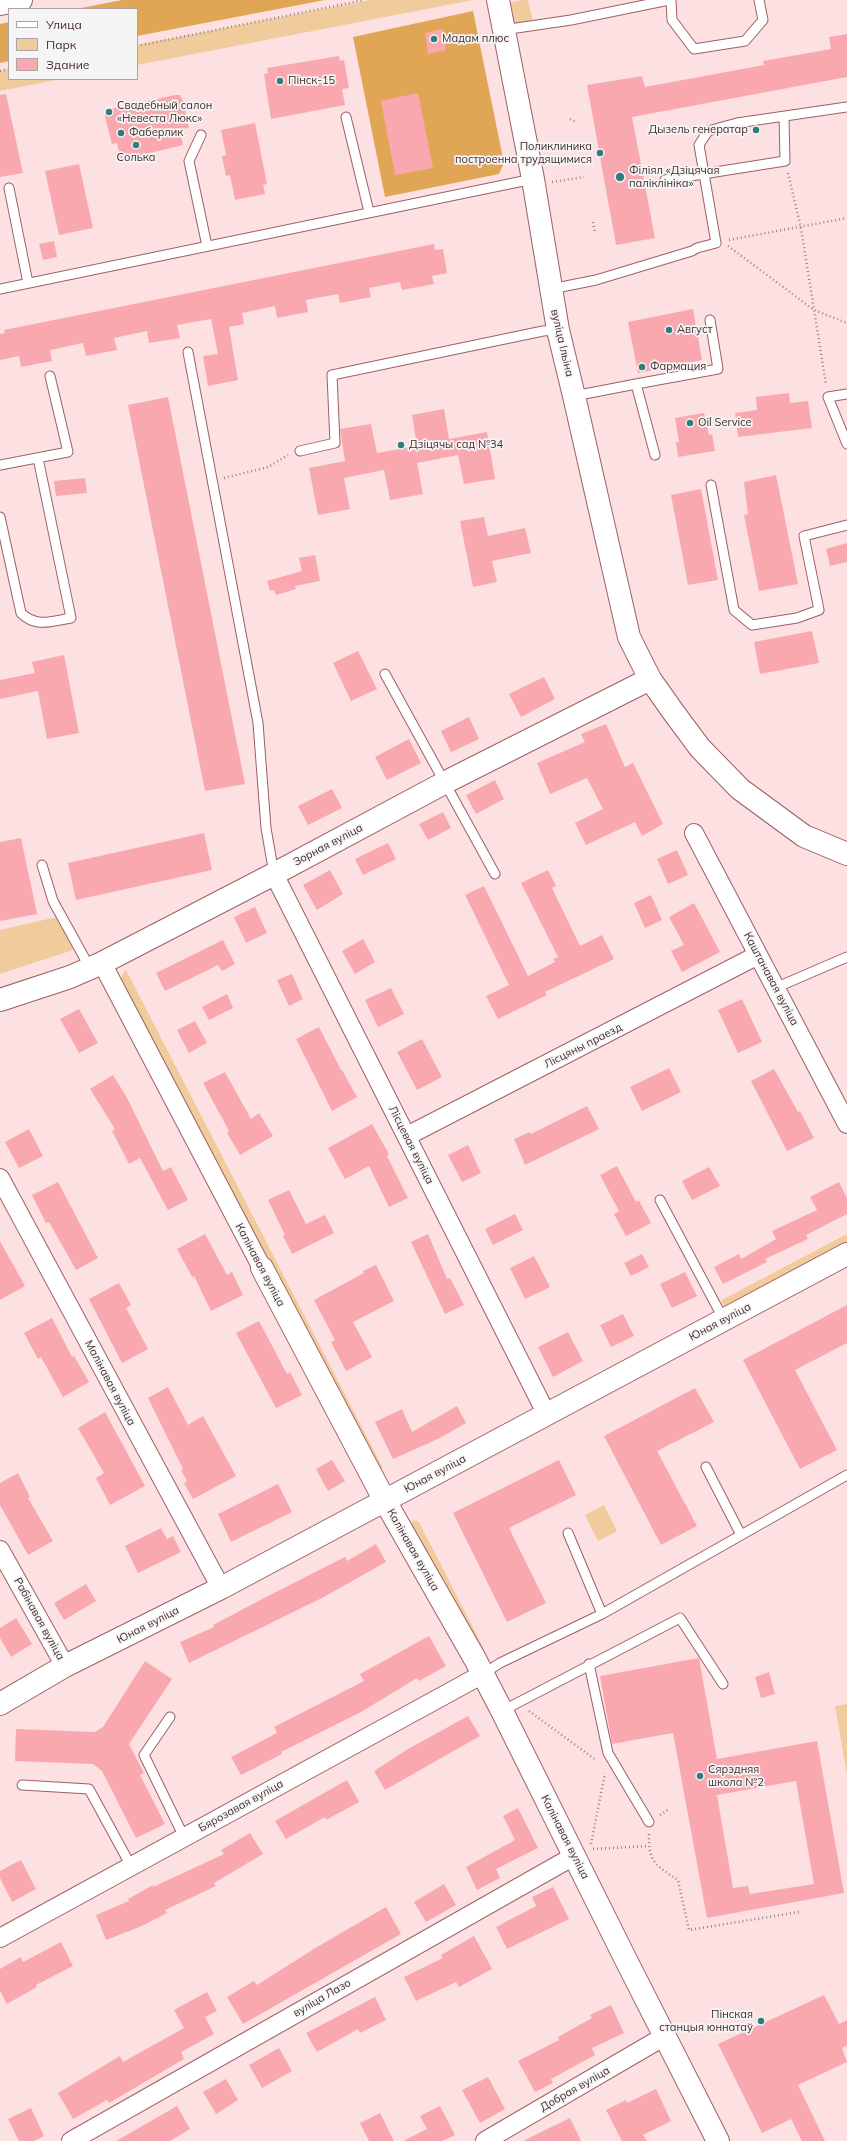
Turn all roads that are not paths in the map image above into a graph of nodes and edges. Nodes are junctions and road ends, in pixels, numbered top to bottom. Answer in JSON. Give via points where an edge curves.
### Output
{"nodes":[{"id":1,"x":21,"y":0,"type":"edge"},
{"id":2,"x":498,"y":0,"type":"edge"},
{"id":3,"x":670,"y":0,"type":"edge"},
{"id":4,"x":759,"y":0,"type":"edge"},
{"id":5,"x":0,"y":4,"type":"edge"},
{"id":6,"x":504,"y":30,"type":"junction"},
{"id":7,"x":847,"y":108,"type":"edge"},
{"id":8,"x":346,"y":117,"type":"dead end"},
{"id":9,"x":784,"y":117,"type":"junction"},
{"id":10,"x":201,"y":135,"type":"dead end"},
{"id":11,"x":704,"y":174,"type":"junction"},
{"id":12,"x":541,"y":180,"type":"junction"},
{"id":13,"x":665,"y":180,"type":"dead end"},
{"id":14,"x":9,"y":188,"type":"dead end"},
{"id":15,"x":369,"y":212,"type":"junction"},
{"id":16,"x":207,"y":246,"type":"junction"},
{"id":17,"x":28,"y":283,"type":"junction"},
{"id":18,"x":0,"y":289,"type":"edge"},
{"id":19,"x":550,"y":289,"type":"junction"},
{"id":20,"x":710,"y":320,"type":"dead end"},
{"id":21,"x":558,"y":330,"type":"junction"},
{"id":22,"x":188,"y":352,"type":"dead end"},
{"id":23,"x":50,"y":376,"type":"dead end"},
{"id":24,"x":636,"y":384,"type":"junction"},
{"id":25,"x":847,"y":394,"type":"edge"},
{"id":26,"x":574,"y":396,"type":"junction"},
{"id":27,"x":847,"y":444,"type":"edge"},
{"id":28,"x":300,"y":451,"type":"dead end"},
{"id":29,"x":655,"y":454,"type":"dead end"},
{"id":30,"x":38,"y":458,"type":"junction"},
{"id":31,"x":0,"y":465,"type":"edge"},
{"id":32,"x":711,"y":485,"type":"dead end"},
{"id":33,"x":0,"y":517,"type":"edge"},
{"id":34,"x":847,"y":525,"type":"edge"},
{"id":35,"x":385,"y":674,"type":"dead end"},
{"id":36,"x":650,"y":679,"type":"junction"},
{"id":37,"x":446,"y":782,"type":"junction"},
{"id":38,"x":694,"y":833,"type":"dead end"},
{"id":39,"x":847,"y":854,"type":"edge"},
{"id":40,"x":42,"y":865,"type":"dead end"},
{"id":41,"x":274,"y":874,"type":"junction"},
{"id":42,"x":495,"y":874,"type":"dead end"},
{"id":43,"x":758,"y":955,"type":"junction"},
{"id":44,"x":847,"y":957,"type":"edge"},
{"id":45,"x":96,"y":965,"type":"junction"},
{"id":46,"x":775,"y":988,"type":"junction"},
{"id":47,"x":0,"y":1000,"type":"edge"},
{"id":48,"x":847,"y":1124,"type":"edge"},
{"id":49,"x":407,"y":1136,"type":"junction"},
{"id":50,"x":0,"y":1178,"type":"edge"},
{"id":51,"x":660,"y":1200,"type":"dead end"},
{"id":52,"x":847,"y":1254,"type":"edge"},
{"id":53,"x":262,"y":1268,"type":"joint"},
{"id":54,"x":724,"y":1320,"type":"junction"},
{"id":55,"x":547,"y":1415,"type":"junction"},
{"id":56,"x":706,"y":1467,"type":"dead end"},
{"id":57,"x":847,"y":1475,"type":"edge"},
{"id":58,"x":385,"y":1501,"type":"junction"},
{"id":59,"x":568,"y":1533,"type":"dead end"},
{"id":60,"x":741,"y":1535,"type":"junction"},
{"id":61,"x":0,"y":1550,"type":"edge"},
{"id":62,"x":221,"y":1588,"type":"junction"},
{"id":63,"x":602,"y":1614,"type":"junction"},
{"id":64,"x":589,"y":1664,"type":"junction"},
{"id":65,"x":65,"y":1666,"type":"junction"},
{"id":66,"x":483,"y":1674,"type":"junction"},
{"id":67,"x":723,"y":1684,"type":"dead end"},
{"id":68,"x":0,"y":1704,"type":"edge"},
{"id":69,"x":510,"y":1707,"type":"junction"},
{"id":70,"x":170,"y":1717,"type":"dead end"},
{"id":71,"x":22,"y":1785,"type":"dead end"},
{"id":72,"x":650,"y":1822,"type":"road end"},
{"id":73,"x":184,"y":1837,"type":"junction"},
{"id":74,"x":574,"y":1856,"type":"junction"},
{"id":75,"x":131,"y":1866,"type":"junction"},
{"id":76,"x":0,"y":1938,"type":"edge"},
{"id":77,"x":665,"y":2036,"type":"junction"},
{"id":78,"x":70,"y":2141,"type":"edge"},
{"id":79,"x":485,"y":2141,"type":"edge"},
{"id":80,"x":718,"y":2141,"type":"edge"}],
"edges":[{"from":1,"to":5,"type":"street"},
{"from":2,"to":6,"type":"street","name":"вуліца Ільіна"},
{"from":3,"to":4,"type":"lane","via":[[672,20],[694,49],[745,41],[763,20]]},
{"from":3,"to":6,"type":"lane","via":[[571,20]]},
{"from":6,"to":12,"type":"street","name":"вуліца Ільіна"},
{"from":7,"to":9,"type":"lane"},
{"from":8,"to":15,"type":"lane"},
{"from":9,"to":11,"type":"lane","via":[[736,123],[708,131],[700,145]]},
{"from":9,"to":11,"type":"lane","via":[[785,161]]},
{"from":10,"to":16,"type":"lane","via":[[189,162]]},
{"from":11,"to":13,"type":"lane"},
{"from":11,"to":19,"type":"lane","via":[[716,243],[596,280]]},
{"from":12,"to":15,"type":"lane"},
{"from":12,"to":19,"type":"street","name":"вуліца Ільіна"},
{"from":14,"to":17,"type":"lane"},
{"from":15,"to":16,"type":"lane"},
{"from":16,"to":17,"type":"lane"},
{"from":17,"to":18,"type":"lane"},
{"from":19,"to":21,"type":"street","name":"вуліца Ільіна"},
{"from":20,"to":24,"type":"lane","via":[[718,368]]},
{"from":21,"to":26,"type":"street","name":"вуліца Ільіна"},
{"from":21,"to":28,"type":"lane","via":[[332,375],[335,443]]},
{"from":22,"to":41,"type":"lane","via":[[258,723],[266,828]]},
{"from":23,"to":30,"type":"lane","via":[[68,452]]},
{"from":24,"to":26,"type":"lane"},
{"from":24,"to":29,"type":"lane"},
{"from":25,"to":27,"type":"lane","via":[[828,397]]},
{"from":26,"to":36,"type":"street","name":"вуліца Ільіна","via":[[629,637]]},
{"from":30,"to":31,"type":"lane"},
{"from":30,"to":33,"type":"lane","via":[[71,618],[38,623],[28,620],[21,613]]},
{"from":32,"to":34,"type":"lane","via":[[734,610],[752,625],[797,618],[819,610],[804,536]]},
{"from":35,"to":37,"type":"lane"},
{"from":36,"to":37,"type":"street","name":"Зорная вуліца"},
{"from":36,"to":39,"type":"street","via":[[700,748],[740,789],[804,836]]},
{"from":37,"to":41,"type":"street","name":"Зорная вуліца"},
{"from":37,"to":42,"type":"lane"},
{"from":38,"to":43,"type":"street","name":"Каштанавая вуліца"},
{"from":40,"to":45,"type":"lane","via":[[53,901]]},
{"from":41,"to":45,"type":"street","name":"Зорная вуліца"},
{"from":41,"to":49,"type":"street","name":"Лісцевая вуліца"},
{"from":43,"to":46,"type":"street","name":"Каштанавая вуліца"},
{"from":43,"to":49,"type":"street","name":"Лісцяны праезд"},
{"from":44,"to":46,"type":"lane"},
{"from":45,"to":47,"type":"street","name":"Зорная вуліца"},
{"from":45,"to":53,"type":"street","name":"Калінавая вуліца"},
{"from":46,"to":48,"type":"street","name":"Каштанавая вуліца"},
{"from":49,"to":55,"type":"street","name":"Лісцевая вуліца"},
{"from":50,"to":62,"type":"street","name":"Малінавая вуліца"},
{"from":51,"to":54,"type":"lane"},
{"from":52,"to":54,"type":"street","name":"Юная вуліца"},
{"from":53,"to":58,"type":"street","name":"Калінавая вуліца"},
{"from":54,"to":55,"type":"street","name":"Юная вуліца"},
{"from":55,"to":58,"type":"street","name":"Юная вуліца"},
{"from":56,"to":60,"type":"lane"},
{"from":57,"to":60,"type":"lane"},
{"from":58,"to":62,"type":"street","name":"Юная вуліца"},
{"from":58,"to":66,"type":"street","name":"Калінавая вуліца"},
{"from":59,"to":63,"type":"lane"},
{"from":60,"to":63,"type":"lane"},
{"from":61,"to":65,"type":"street","name":"Рабінавая вуліца"},
{"from":62,"to":65,"type":"street","name":"Юная вуліца"},
{"from":63,"to":66,"type":"lane","via":[[500,1663]]},
{"from":64,"to":67,"type":"lane","via":[[680,1618]]},
{"from":64,"to":69,"type":"lane"},
{"from":64,"to":72,"type":"lane","via":[[608,1752]]},
{"from":65,"to":68,"type":"street","name":"Юная вуліца"},
{"from":66,"to":69,"type":"street","name":"Калінавая вуліца"},
{"from":66,"to":73,"type":"street","name":"Бярозавая вуліца"},
{"from":69,"to":74,"type":"street","name":"Калінавая вуліца"},
{"from":70,"to":73,"type":"lane","via":[[144,1755]]},
{"from":71,"to":75,"type":"lane","via":[[89,1789]]},
{"from":73,"to":75,"type":"street","name":"Бярозавая вуліца"},
{"from":74,"to":77,"type":"street","name":"Калінавая вуліца"},
{"from":74,"to":78,"type":"street","name":"вуліца Лазо"},
{"from":75,"to":76,"type":"street","name":"Бярозавая вуліца"},
{"from":77,"to":79,"type":"street","name":"Добрая вуліца"},
{"from":77,"to":80,"type":"street","name":"Калінавая вуліца"}]}
